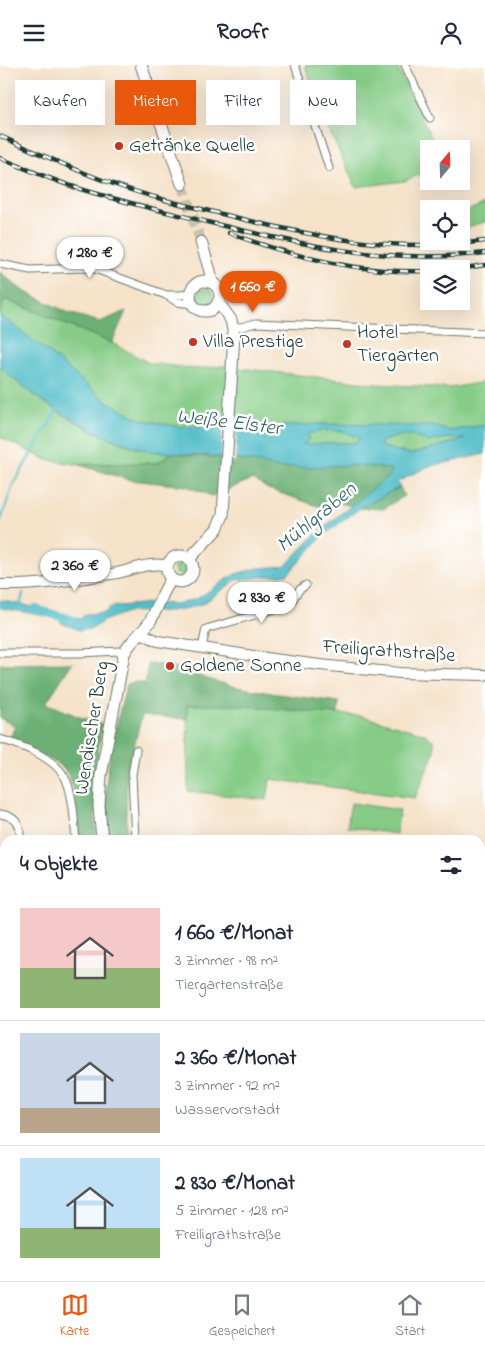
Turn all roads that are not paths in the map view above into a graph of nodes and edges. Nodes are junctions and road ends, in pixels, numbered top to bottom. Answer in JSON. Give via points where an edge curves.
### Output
{"nodes":[{"id":1,"x":141,"y":65,"type":"edge"},
{"id":2,"x":295,"y":65,"type":"edge"},
{"id":3,"x":405,"y":65,"type":"edge"},
{"id":4,"x":430,"y":118,"type":"dead end"},
{"id":5,"x":329,"y":168,"type":"dead end"},
{"id":6,"x":182,"y":184,"type":"tunnel mouth"},
{"id":7,"x":201,"y":242,"type":"tunnel mouth"},
{"id":8,"x":0,"y":264,"type":"edge"},
{"id":9,"x":206,"y":282,"type":"junction"},
{"id":10,"x":166,"y":295,"type":"junction"},
{"id":11,"x":191,"y":298,"type":"junction"},
{"id":12,"x":214,"y":306,"type":"junction"},
{"id":13,"x":233,"y":329,"type":"junction"},
{"id":14,"x":485,"y":333,"type":"edge"},
{"id":15,"x":189,"y":559,"type":"junction"},
{"id":16,"x":167,"y":566,"type":"junction"},
{"id":17,"x":171,"y":580,"type":"junction"},
{"id":18,"x":2,"y":585,"type":"edge"},
{"id":19,"x":306,"y":585,"type":"dead end"},
{"id":20,"x":141,"y":633,"type":"junction"},
{"id":21,"x":202,"y":648,"type":"junction"},
{"id":22,"x":125,"y":652,"type":"junction"},
{"id":23,"x":0,"y":653,"type":"edge"},
{"id":24,"x":485,"y":675,"type":"edge"},
{"id":25,"x":0,"y":739,"type":"edge"},
{"id":26,"x":136,"y":750,"type":"dead end"},
{"id":27,"x":0,"y":814,"type":"edge"},
{"id":28,"x":20,"y":835,"type":"edge"},
{"id":29,"x":75,"y":835,"type":"edge"},
{"id":30,"x":102,"y":835,"type":"edge"},
{"id":31,"x":135,"y":835,"type":"edge"}],
"edges":[{"from":1,"to":6,"type":"main road"},
{"from":2,"to":5,"type":"street"},
{"from":3,"to":4,"type":"street"},
{"from":7,"to":9,"type":"main road","via":[[210,271]]},
{"from":8,"to":10,"type":"street","via":[[31,270],[95,269]]},
{"from":9,"to":11,"type":"main road","via":[[195,284]]},
{"from":9,"to":12,"type":"main road","via":[[219,291]]},
{"from":10,"to":11,"type":"street"},
{"from":10,"to":11,"type":"street","via":[[177,302]]},
{"from":11,"to":12,"type":"main road","via":[[200,310]]},
{"from":12,"to":13,"type":"main road"},
{"from":13,"to":14,"type":"street","via":[[256,323]]},
{"from":13,"to":15,"type":"main road","via":[[222,519],[217,529]]},
{"from":15,"to":16,"type":"main road","via":[[175,557]]},
{"from":15,"to":17,"type":"main road","via":[[193,572],[188,580],[180,583]]},
{"from":16,"to":17,"type":"main road"},
{"from":16,"to":18,"type":"street","via":[[152,565],[64,581]]},
{"from":17,"to":20,"type":"main road","name":"Wendischer Berg"},
{"from":19,"to":21,"type":"street","via":[[289,605],[206,629]]},
{"from":20,"to":21,"type":"street","name":"Freiligrathstraße","via":[[154,640]]},
{"from":20,"to":22,"type":"main road","name":"Wendischer Berg"},
{"from":21,"to":24,"type":"street","name":"Freiligrathstraße","via":[[400,673]]},
{"from":22,"to":23,"type":"street"},
{"from":22,"to":30,"type":"main road","name":"Wendischer Berg","via":[[101,775]]},
{"from":25,"to":29,"type":"street","via":[[34,753],[61,770],[70,789]]},
{"from":26,"to":31,"type":"street","via":[[132,775]]},
{"from":27,"to":28,"type":"street","via":[[10,815],[17,822]]}]}
